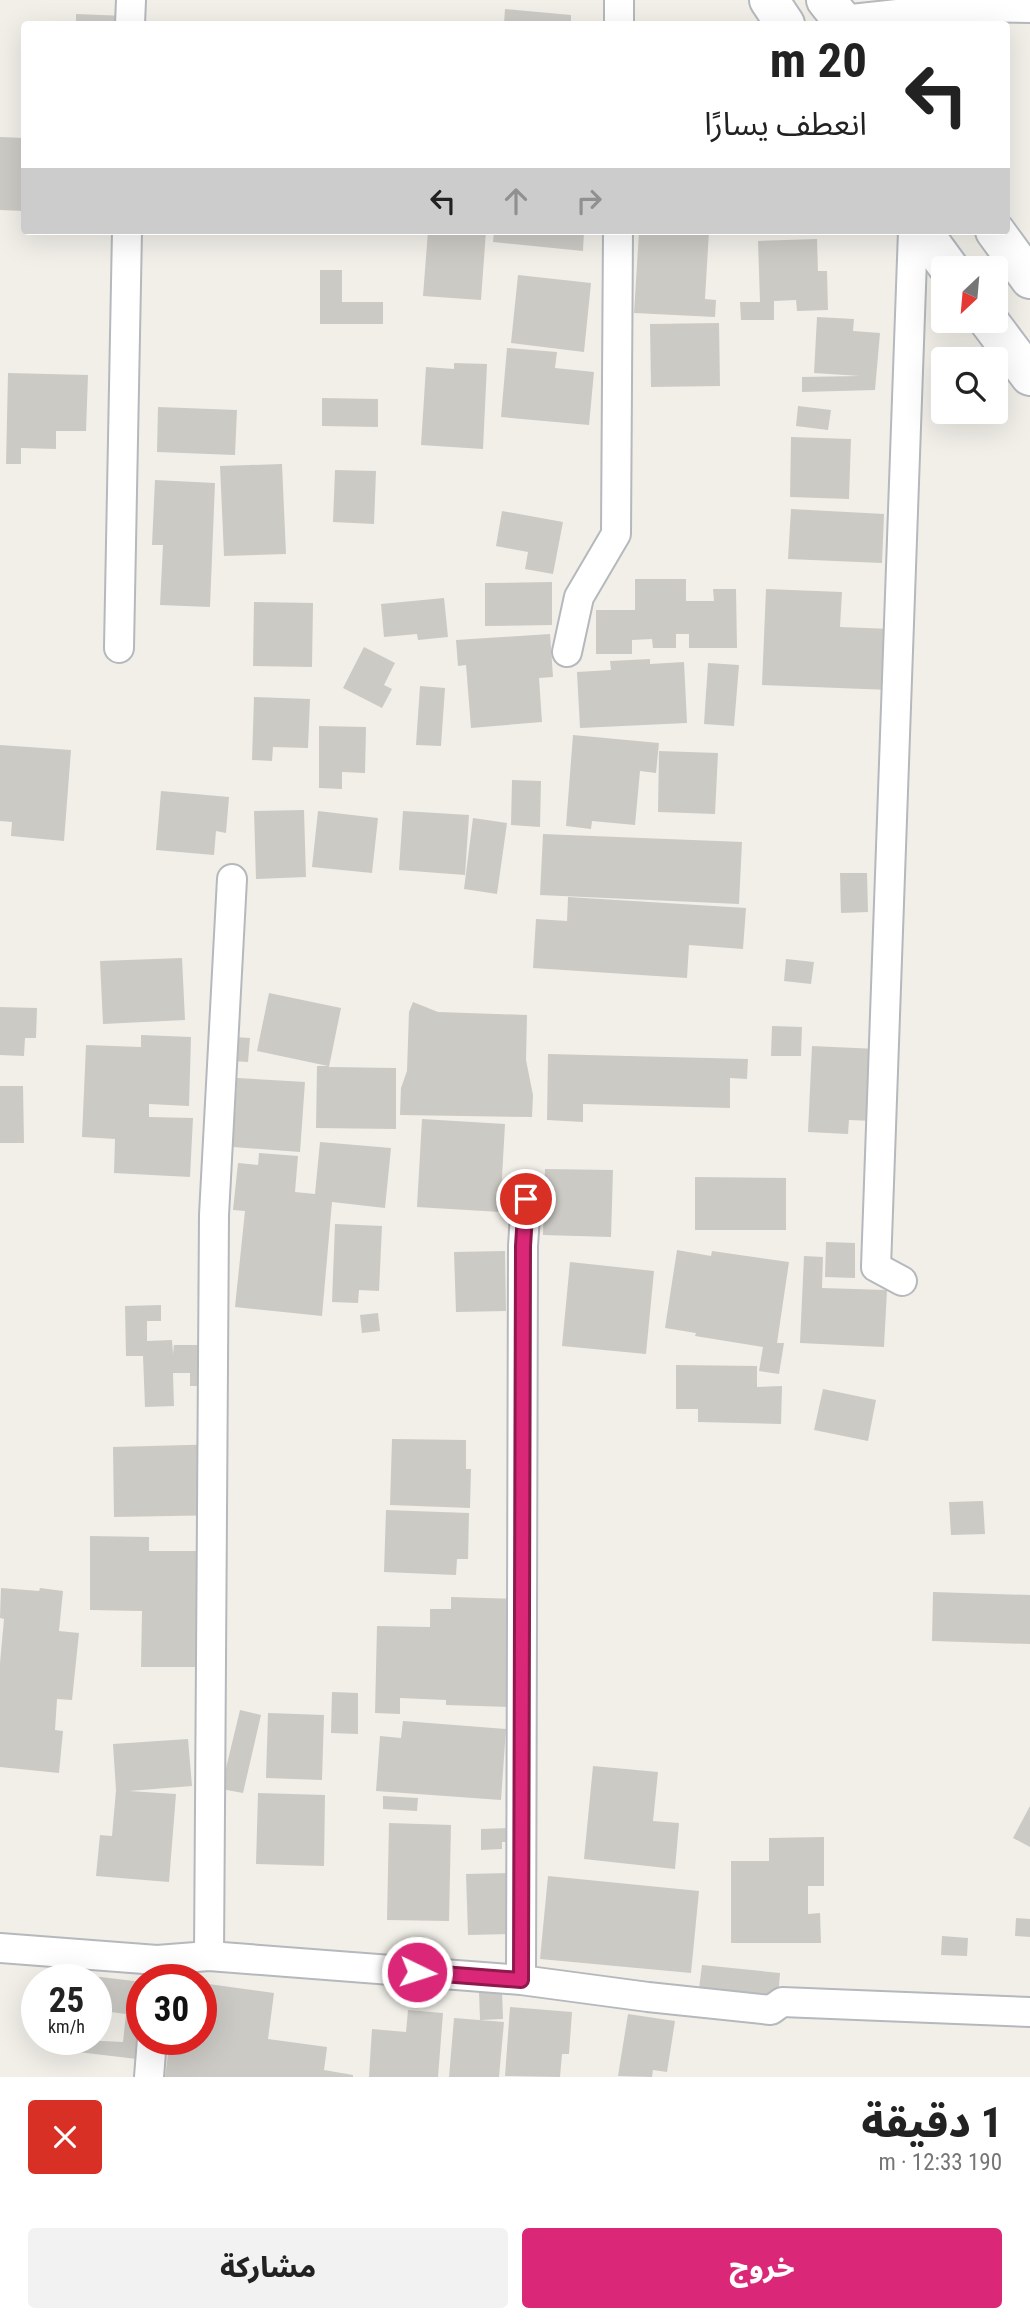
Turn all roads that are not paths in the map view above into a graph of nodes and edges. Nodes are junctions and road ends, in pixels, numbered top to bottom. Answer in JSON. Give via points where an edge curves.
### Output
{"nodes":[{"id":1,"x":131,"y":0,"type":"edge"},
{"id":2,"x":619,"y":0,"type":"edge"},
{"id":3,"x":769,"y":0,"type":"edge"},
{"id":4,"x":1030,"y":8,"type":"edge"},
{"id":5,"x":838,"y":15,"type":"edge"},
{"id":6,"x":130,"y":21,"type":"edge"},
{"id":7,"x":619,"y":21,"type":"edge"},
{"id":8,"x":783,"y":21,"type":"edge"},
{"id":9,"x":127,"y":235,"type":"edge"},
{"id":10,"x":618,"y":235,"type":"edge"},
{"id":11,"x":912,"y":235,"type":"edge"},
{"id":12,"x":925,"y":235,"type":"edge"},
{"id":13,"x":998,"y":235,"type":"edge"},
{"id":14,"x":940,"y":256,"type":"edge"},
{"id":15,"x":1030,"y":279,"type":"edge"},
{"id":16,"x":998,"y":333,"type":"edge"},
{"id":17,"x":1030,"y":376,"type":"edge"},
{"id":18,"x":119,"y":648,"type":"dead end"},
{"id":19,"x":566,"y":652,"type":"dead end"},
{"id":20,"x":232,"y":879,"type":"dead end"},
{"id":21,"x":526,"y":1199,"type":"dead end"},
{"id":22,"x":902,"y":1281,"type":"dead end"},
{"id":23,"x":0,"y":1948,"type":"edge"},
{"id":24,"x":209,"y":1956,"type":"junction"},
{"id":25,"x":179,"y":1964,"type":"edge"},
{"id":26,"x":126,"y":1966,"type":"edge"},
{"id":27,"x":521,"y":1980,"type":"junction"},
{"id":28,"x":1030,"y":2012,"type":"edge"},
{"id":29,"x":151,"y":2055,"type":"edge"},
{"id":30,"x":149,"y":2077,"type":"edge"}],
"edges":[{"from":1,"to":6,"type":"street"},
{"from":2,"to":7,"type":"street"},
{"from":3,"to":8,"type":"main road"},
{"from":4,"to":5,"type":"street","via":[[961,7]]},
{"from":9,"to":18,"type":"street"},
{"from":10,"to":19,"type":"street","via":[[616,534],[579,597]]},
{"from":11,"to":22,"type":"street","via":[[876,1266]]},
{"from":12,"to":14,"type":"main road"},
{"from":13,"to":15,"type":"main road"},
{"from":16,"to":17,"type":"main road"},
{"from":20,"to":24,"type":"street","via":[[214,1215]]},
{"from":21,"to":27,"type":"street"},
{"from":23,"to":26,"type":"street"},
{"from":24,"to":25,"type":"street"},
{"from":24,"to":27,"type":"street"},
{"from":27,"to":28,"type":"street","via":[[771,2010],[782,2002]]},
{"from":29,"to":30,"type":"street"}]}
